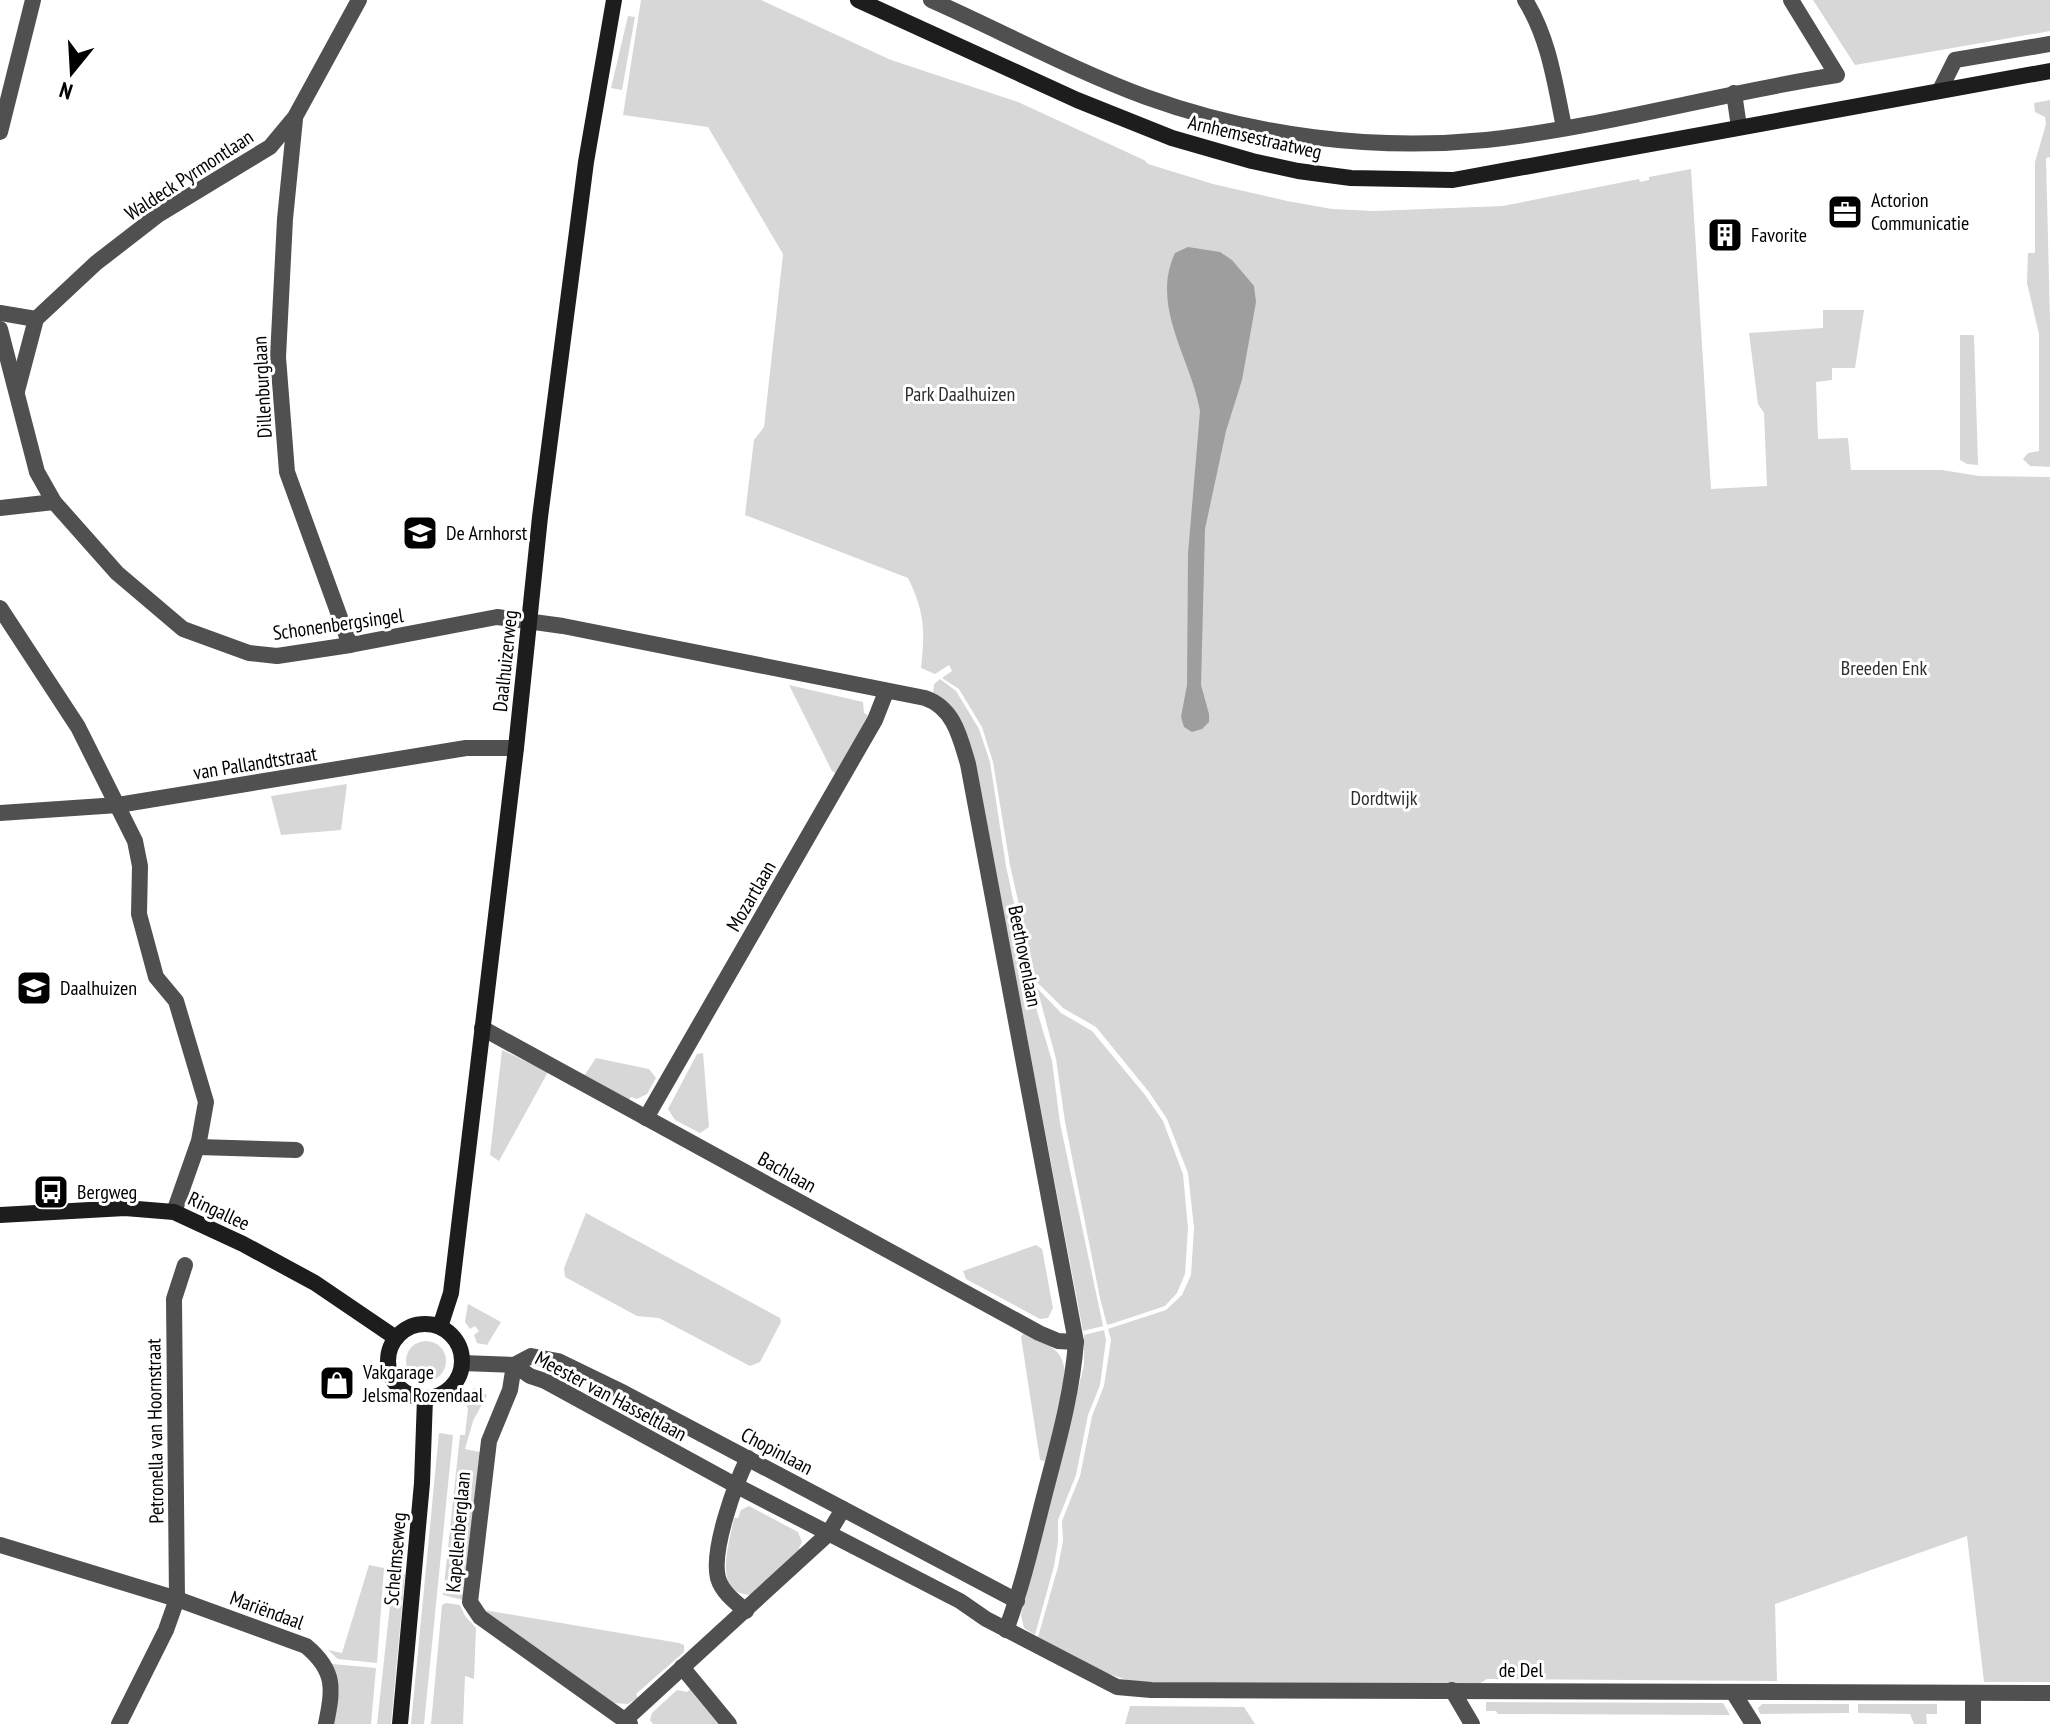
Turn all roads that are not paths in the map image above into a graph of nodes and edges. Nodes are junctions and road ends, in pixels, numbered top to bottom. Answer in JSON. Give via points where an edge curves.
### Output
{"nodes":[{"id":1,"x":33,"y":0,"type":"edge"},
{"id":2,"x":359,"y":0,"type":"edge"},
{"id":3,"x":614,"y":0,"type":"edge"},
{"id":4,"x":858,"y":0,"type":"edge"},
{"id":5,"x":931,"y":0,"type":"edge"},
{"id":6,"x":1525,"y":0,"type":"edge"},
{"id":7,"x":1791,"y":0,"type":"edge"},
{"id":8,"x":883,"y":5,"type":"edge"},
{"id":9,"x":2050,"y":44,"type":"edge"},
{"id":10,"x":2050,"y":71,"type":"edge"},
{"id":11,"x":1940,"y":90,"type":"junction"},
{"id":12,"x":1734,"y":93,"type":"junction"},
{"id":13,"x":295,"y":117,"type":"junction"},
{"id":14,"x":1564,"y":127,"type":"junction"},
{"id":15,"x":1739,"y":127,"type":"junction"},
{"id":16,"x":0,"y":132,"type":"edge"},
{"id":17,"x":0,"y":313,"type":"edge"},
{"id":18,"x":36,"y":319,"type":"junction"},
{"id":19,"x":0,"y":329,"type":"edge"},
{"id":20,"x":16,"y":394,"type":"junction"},
{"id":21,"x":54,"y":502,"type":"junction"},
{"id":22,"x":0,"y":508,"type":"edge"},
{"id":23,"x":0,"y":608,"type":"edge"},
{"id":24,"x":530,"y":621,"type":"junction"},
{"id":25,"x":350,"y":645,"type":"junction"},
{"id":26,"x":886,"y":692,"type":"junction"},
{"id":27,"x":516,"y":748,"type":"junction"},
{"id":28,"x":118,"y":805,"type":"junction"},
{"id":29,"x":0,"y":813,"type":"edge"},
{"id":30,"x":482,"y":1028,"type":"junction"},
{"id":31,"x":646,"y":1118,"type":"junction"},
{"id":32,"x":198,"y":1147,"type":"junction"},
{"id":33,"x":296,"y":1150,"type":"dead end"},
{"id":34,"x":174,"y":1212,"type":"junction"},
{"id":35,"x":0,"y":1215,"type":"edge"},
{"id":36,"x":185,"y":1265,"type":"dead end"},
{"id":37,"x":440,"y":1327,"type":"junction"},
{"id":38,"x":396,"y":1338,"type":"junction"},
{"id":39,"x":1076,"y":1342,"type":"junction"},
{"id":40,"x":462,"y":1363,"type":"junction"},
{"id":41,"x":514,"y":1365,"type":"junction"},
{"id":42,"x":425,"y":1398,"type":"junction"},
{"id":43,"x":748,"y":1458,"type":"junction"},
{"id":44,"x":735,"y":1485,"type":"junction"},
{"id":45,"x":843,"y":1509,"type":"junction"},
{"id":46,"x":828,"y":1534,"type":"junction"},
{"id":47,"x":0,"y":1545,"type":"edge"},
{"id":48,"x":177,"y":1599,"type":"junction"},
{"id":49,"x":1017,"y":1601,"type":"junction"},
{"id":50,"x":746,"y":1611,"type":"junction"},
{"id":51,"x":1006,"y":1630,"type":"junction"},
{"id":52,"x":682,"y":1667,"type":"junction"},
{"id":53,"x":1452,"y":1690,"type":"junction"},
{"id":54,"x":1733,"y":1692,"type":"junction"},
{"id":55,"x":1973,"y":1693,"type":"junction"},
{"id":56,"x":2050,"y":1693,"type":"edge"},
{"id":57,"x":628,"y":1722,"type":"edge"},
{"id":58,"x":119,"y":1724,"type":"edge"},
{"id":59,"x":326,"y":1724,"type":"edge"},
{"id":60,"x":400,"y":1724,"type":"edge"},
{"id":61,"x":729,"y":1724,"type":"edge"},
{"id":62,"x":1472,"y":1724,"type":"edge"},
{"id":63,"x":1753,"y":1724,"type":"edge"},
{"id":64,"x":1973,"y":1724,"type":"edge"}],
"edges":[{"from":1,"to":16,"type":"street"},
{"from":2,"to":13,"type":"street","name":"Waldeck Pyrmontlaan"},
{"from":3,"to":24,"type":"main road","name":"Daalhuizerweg","via":[[586,162]]},
{"from":4,"to":8,"type":"main road","name":"Arnhemsestraatweg"},
{"from":5,"to":14,"type":"street","name":"Arnhemsestraatweg","via":[[1147,97],[1265,130],[1401,143],[1486,140]]},
{"from":6,"to":14,"type":"street","via":[[1541,32]]},
{"from":7,"to":12,"type":"street","name":"Arnhemsestraatweg","via":[[1837,75]]},
{"from":8,"to":15,"type":"main road","name":"Arnhemsestraatweg","via":[[1077,100],[1158,133],[1298,171],[1453,180]]},
{"from":9,"to":11,"type":"street","via":[[1955,60]]},
{"from":10,"to":11,"type":"main road","name":"Arnhemsestraatweg"},
{"from":11,"to":15,"type":"main road","name":"Arnhemsestraatweg"},
{"from":12,"to":14,"type":"street","name":"Arnhemsestraatweg"},
{"from":12,"to":15,"type":"street"},
{"from":13,"to":18,"type":"street","name":"Waldeck Pyrmontlaan","via":[[270,147],[158,215]]},
{"from":13,"to":25,"type":"street","name":"Dillenburglaan","via":[[278,357],[287,472]]},
{"from":17,"to":18,"type":"street"},
{"from":18,"to":20,"type":"street"},
{"from":19,"to":20,"type":"street","name":"Schonenbergsingel"},
{"from":20,"to":21,"type":"street","name":"Schonenbergsingel","via":[[37,472]]},
{"from":21,"to":22,"type":"street"},
{"from":21,"to":25,"type":"street","name":"Schonenbergsingel","via":[[117,573],[183,629],[249,653],[277,656]]},
{"from":23,"to":28,"type":"street","via":[[78,727]]},
{"from":24,"to":25,"type":"street","name":"Schonenbergsingel","via":[[497,617]]},
{"from":24,"to":26,"type":"street","name":"Beethovenlaan"},
{"from":24,"to":27,"type":"main road","name":"Daalhuizerweg"},
{"from":26,"to":31,"type":"street","name":"Mozartlaan","via":[[875,720]]},
{"from":26,"to":39,"type":"street","name":"Beethovenlaan","via":[[941,706],[961,738]]},
{"from":27,"to":28,"type":"street","name":"van Pallandtstraat","via":[[466,748]]},
{"from":27,"to":30,"type":"main road","name":"Daalhuizerweg"},
{"from":28,"to":29,"type":"street","name":"van Pallandtstraat"},
{"from":28,"to":32,"type":"street","via":[[135,841],[139,914],[156,977],[176,1001],[206,1102]]},
{"from":30,"to":31,"type":"street","name":"Bachlaan"},
{"from":30,"to":37,"type":"main road","name":"Daalhuizerweg","via":[[451,1293]]},
{"from":31,"to":39,"type":"street","name":"Bachlaan","via":[[1039,1333]]},
{"from":32,"to":33,"type":"street"},
{"from":32,"to":34,"type":"street"},
{"from":34,"to":35,"type":"main road","name":"Ringallee","via":[[125,1208]]},
{"from":34,"to":38,"type":"main road","name":"Ringallee","via":[[315,1283]]},
{"from":36,"to":48,"type":"street","name":"Petronella van Hoornstraat","via":[[174,1299]]},
{"from":37,"to":38,"type":"main road","via":[[422,1324]]},
{"from":37,"to":40,"type":"main road","via":[[455,1338]]},
{"from":38,"to":42,"type":"main road","via":[[389,1357],[392,1378],[404,1391]]},
{"from":39,"to":49,"type":"street","name":"Beethovenlaan","via":[[1073,1380]]},
{"from":40,"to":41,"type":"street","name":"Meester van Hasseltlaan"},
{"from":40,"to":42,"type":"main road","via":[[458,1379],[447,1391]]},
{"from":41,"to":43,"type":"street","name":"Chopinlaan","via":[[531,1356],[558,1361]]},
{"from":41,"to":44,"type":"street","name":"Meester van Hasseltlaan"},
{"from":41,"to":57,"type":"street","name":"Kapellenberglaan","via":[[508,1398],[489,1441],[470,1602],[480,1617]]},
{"from":42,"to":60,"type":"main road","name":"Schelmseweg"},
{"from":43,"to":44,"type":"street"},
{"from":43,"to":45,"type":"street","name":"Chopinlaan"},
{"from":44,"to":46,"type":"street","name":"Meester van Hasseltlaan"},
{"from":44,"to":50,"type":"street","via":[[717,1567],[724,1589]]},
{"from":45,"to":46,"type":"street"},
{"from":45,"to":49,"type":"street","name":"Chopinlaan"},
{"from":46,"to":50,"type":"street"},
{"from":46,"to":51,"type":"street","name":"Meester van Hasseltlaan"},
{"from":47,"to":48,"type":"street","name":"Mariëndaal"},
{"from":48,"to":58,"type":"street"},
{"from":48,"to":59,"type":"street","name":"Mariëndaal","via":[[306,1646],[331,1677]]},
{"from":49,"to":51,"type":"street","name":"Beethovenlaan"},
{"from":50,"to":52,"type":"street"},
{"from":51,"to":53,"type":"street","name":"de Del","via":[[1132,1690]]},
{"from":52,"to":57,"type":"street"},
{"from":52,"to":61,"type":"street"},
{"from":53,"to":54,"type":"street","name":"de Del"},
{"from":53,"to":62,"type":"street"},
{"from":54,"to":55,"type":"street","name":"de Del"},
{"from":54,"to":63,"type":"street"},
{"from":55,"to":56,"type":"street","name":"de Del"},
{"from":55,"to":64,"type":"street"}]}
